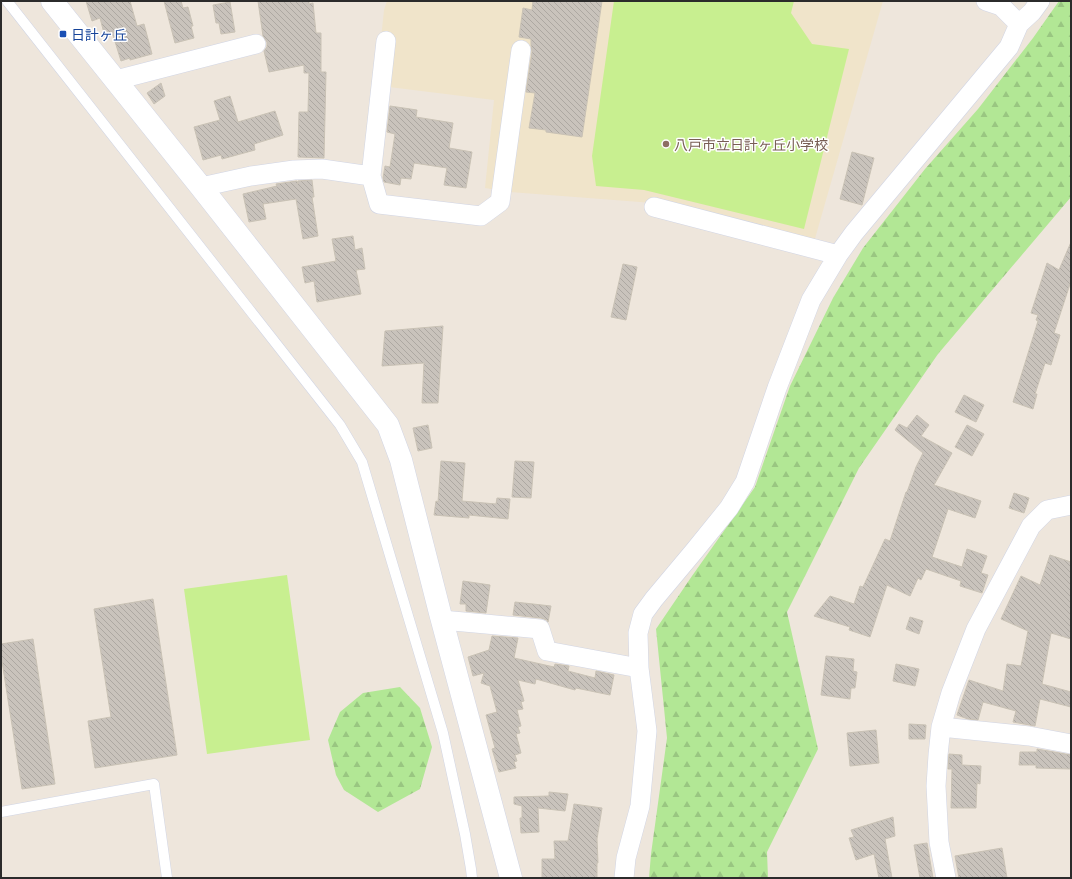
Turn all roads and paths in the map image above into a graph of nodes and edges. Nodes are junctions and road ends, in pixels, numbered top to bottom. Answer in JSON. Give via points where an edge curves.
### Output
{"nodes":[{"id":1,"x":7,"y":1,"type":"edge"},
{"id":2,"x":52,"y":1,"type":"edge"},
{"id":3,"x":986,"y":1,"type":"edge"},
{"id":4,"x":1040,"y":1,"type":"edge"},
{"id":5,"x":1019,"y":24,"type":"junction"},
{"id":6,"x":386,"y":41,"type":"dead end"},
{"id":7,"x":256,"y":44,"type":"dead end"},
{"id":8,"x":521,"y":50,"type":"dead end"},
{"id":9,"x":116,"y":80,"type":"junction"},
{"id":10,"x":371,"y":176,"type":"junction"},
{"id":11,"x":201,"y":187,"type":"junction"},
{"id":12,"x":654,"y":208,"type":"dead end"},
{"id":13,"x":838,"y":255,"type":"junction"},
{"id":14,"x":1071,"y":505,"type":"edge"},
{"id":15,"x":442,"y":620,"type":"junction"},
{"id":16,"x":639,"y":668,"type":"junction"},
{"id":17,"x":941,"y":727,"type":"junction"},
{"id":18,"x":1071,"y":744,"type":"edge"},
{"id":19,"x":1,"y":812,"type":"edge"},
{"id":20,"x":167,"y":878,"type":"edge"},
{"id":21,"x":472,"y":878,"type":"edge"},
{"id":22,"x":511,"y":878,"type":"edge"},
{"id":23,"x":624,"y":878,"type":"edge"},
{"id":24,"x":946,"y":878,"type":"edge"}],
"edges":[{"from":1,"to":21,"type":"lane","via":[[340,425],[362,462],[443,733]]},
{"from":2,"to":9,"type":"street"},
{"from":3,"to":5,"type":"street","via":[[1001,6]]},
{"from":4,"to":5,"type":"street"},
{"from":5,"to":13,"type":"street","via":[[1009,47]]},
{"from":6,"to":10,"type":"street"},
{"from":7,"to":9,"type":"street"},
{"from":8,"to":10,"type":"street","via":[[500,202],[481,216],[379,204]]},
{"from":9,"to":11,"type":"street"},
{"from":10,"to":11,"type":"street","via":[[322,169],[294,170]]},
{"from":11,"to":15,"type":"street","via":[[388,425],[401,460]]},
{"from":12,"to":13,"type":"street"},
{"from":13,"to":16,"type":"street","via":[[811,300],[745,482],[729,508],[643,614],[638,633]]},
{"from":14,"to":17,"type":"street","via":[[1047,510],[1031,526],[976,629],[951,693]]},
{"from":15,"to":16,"type":"street","via":[[540,630],[547,651]]},
{"from":15,"to":22,"type":"street"},
{"from":16,"to":23,"type":"street","via":[[647,731],[640,806],[626,858]]},
{"from":17,"to":18,"type":"street","via":[[1029,736]]},
{"from":17,"to":24,"type":"street","via":[[936,786],[939,842]]},
{"from":19,"to":20,"type":"lane","via":[[154,784]]}]}
